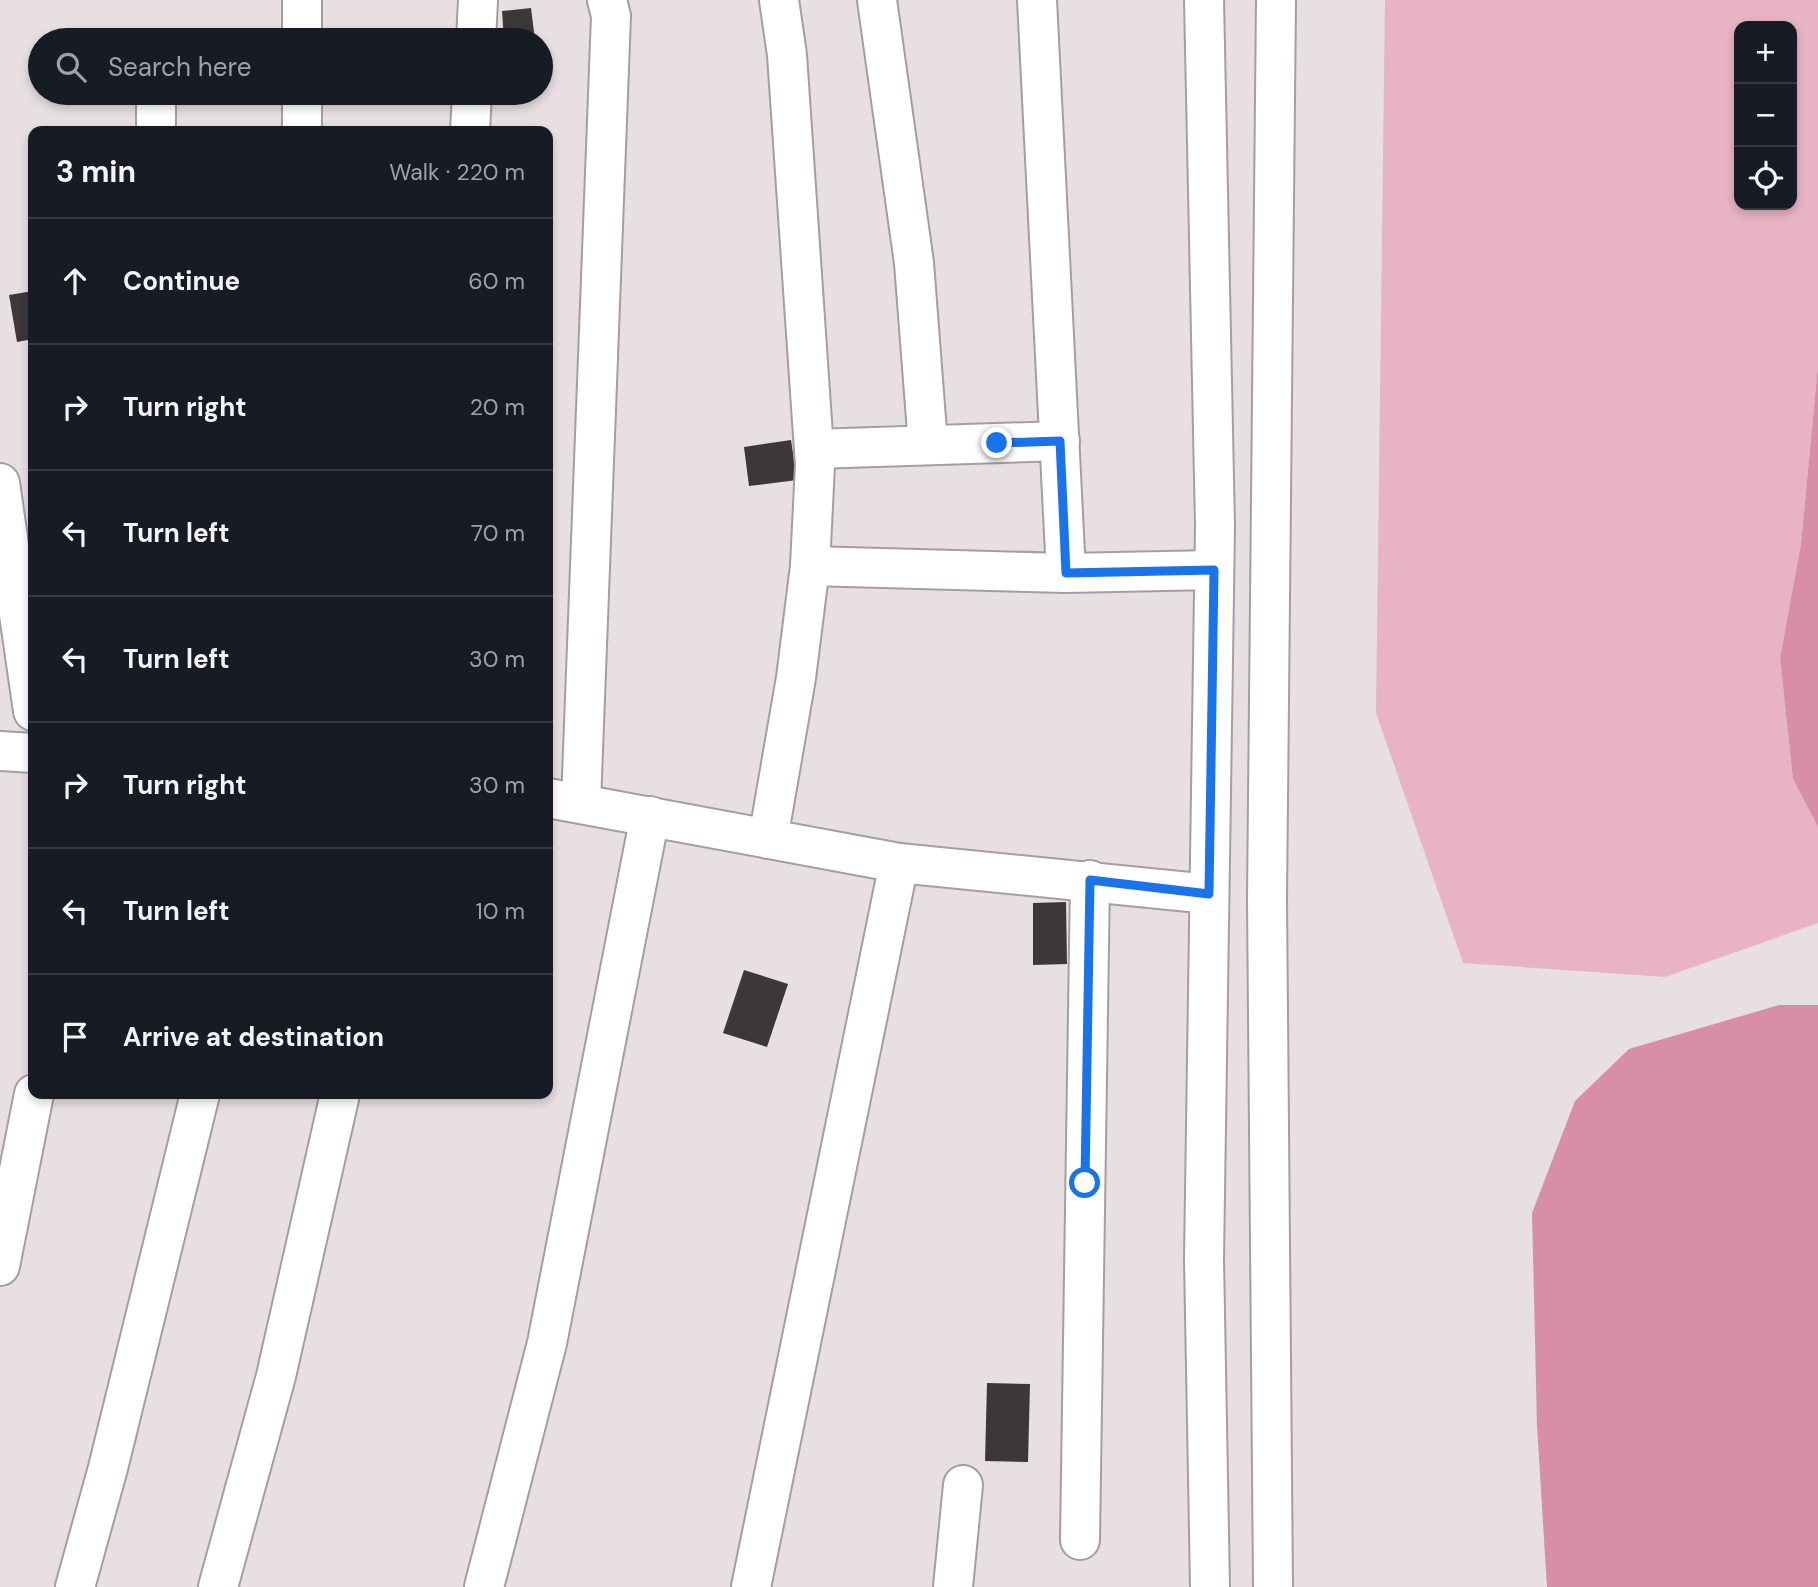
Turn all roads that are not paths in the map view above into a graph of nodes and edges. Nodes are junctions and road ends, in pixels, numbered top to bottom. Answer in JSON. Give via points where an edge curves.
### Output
{"nodes":[{"id":1,"x":302,"y":0,"type":"edge"},
{"id":2,"x":478,"y":0,"type":"edge"},
{"id":3,"x":779,"y":0,"type":"edge"},
{"id":4,"x":877,"y":0,"type":"edge"},
{"id":5,"x":1037,"y":0,"type":"edge"},
{"id":6,"x":1204,"y":0,"type":"edge"},
{"id":7,"x":1276,"y":0,"type":"edge"},
{"id":8,"x":608,"y":1,"type":"edge"},
{"id":9,"x":302,"y":28,"type":"edge"},
{"id":10,"x":477,"y":28,"type":"edge"},
{"id":11,"x":156,"y":105,"type":"edge"},
{"id":12,"x":302,"y":105,"type":"edge"},
{"id":13,"x":471,"y":105,"type":"edge"},
{"id":14,"x":156,"y":126,"type":"edge"},
{"id":15,"x":302,"y":126,"type":"edge"},
{"id":16,"x":470,"y":126,"type":"edge"},
{"id":17,"x":1060,"y":441,"type":"junction"},
{"id":18,"x":928,"y":445,"type":"junction"},
{"id":19,"x":814,"y":449,"type":"junction"},
{"id":20,"x":0,"y":483,"type":"edge"},
{"id":21,"x":20,"y":534,"type":"edge"},
{"id":22,"x":810,"y":566,"type":"junction"},
{"id":23,"x":1214,"y":570,"type":"junction"},
{"id":24,"x":1066,"y":573,"type":"junction"},
{"id":25,"x":28,"y":643,"type":"edge"},
{"id":26,"x":0,"y":751,"type":"edge"},
{"id":27,"x":28,"y":753,"type":"edge"},
{"id":28,"x":564,"y":801,"type":"edge"},
{"id":29,"x":650,"y":817,"type":"junction"},
{"id":30,"x":768,"y":839,"type":"junction"},
{"id":31,"x":899,"y":863,"type":"junction"},
{"id":32,"x":1090,"y":880,"type":"junction"},
{"id":33,"x":1209,"y":894,"type":"junction"},
{"id":34,"x":33,"y":1099,"type":"edge"},
{"id":35,"x":199,"y":1099,"type":"edge"},
{"id":36,"x":339,"y":1099,"type":"edge"},
{"id":37,"x":0,"y":1266,"type":"edge"},
{"id":38,"x":963,"y":1485,"type":"dead end"},
{"id":39,"x":1080,"y":1540,"type":"dead end"},
{"id":40,"x":75,"y":1587,"type":"edge"},
{"id":41,"x":218,"y":1587,"type":"edge"},
{"id":42,"x":484,"y":1587,"type":"edge"},
{"id":43,"x":751,"y":1587,"type":"edge"},
{"id":44,"x":953,"y":1587,"type":"edge"},
{"id":45,"x":1210,"y":1587,"type":"edge"},
{"id":46,"x":1273,"y":1587,"type":"edge"}],
"edges":[{"from":1,"to":9,"type":"street"},
{"from":2,"to":10,"type":"street"},
{"from":3,"to":19,"type":"street","via":[[787,55]]},
{"from":4,"to":18,"type":"street","via":[[914,263]]},
{"from":5,"to":17,"type":"street"},
{"from":6,"to":23,"type":"street"},
{"from":7,"to":46,"type":"street","via":[[1267,899]]},
{"from":8,"to":28,"type":"street","via":[[611,16]]},
{"from":11,"to":14,"type":"street"},
{"from":12,"to":15,"type":"street"},
{"from":13,"to":16,"type":"street"},
{"from":17,"to":18,"type":"street"},
{"from":17,"to":24,"type":"street"},
{"from":18,"to":19,"type":"street"},
{"from":19,"to":22,"type":"street"},
{"from":20,"to":21,"type":"street"},
{"from":21,"to":25,"type":"street"},
{"from":22,"to":24,"type":"street"},
{"from":22,"to":30,"type":"street"},
{"from":23,"to":24,"type":"street"},
{"from":23,"to":33,"type":"street"},
{"from":26,"to":27,"type":"street"},
{"from":28,"to":29,"type":"street"},
{"from":29,"to":30,"type":"street"},
{"from":29,"to":42,"type":"street","via":[[547,1343]]},
{"from":30,"to":31,"type":"street"},
{"from":31,"to":32,"type":"street"},
{"from":31,"to":43,"type":"street"},
{"from":32,"to":33,"type":"street"},
{"from":32,"to":39,"type":"street"},
{"from":33,"to":45,"type":"street","via":[[1204,1259]]},
{"from":34,"to":37,"type":"street"},
{"from":35,"to":40,"type":"street"},
{"from":36,"to":41,"type":"street","via":[[276,1376]]},
{"from":38,"to":44,"type":"street"}]}
